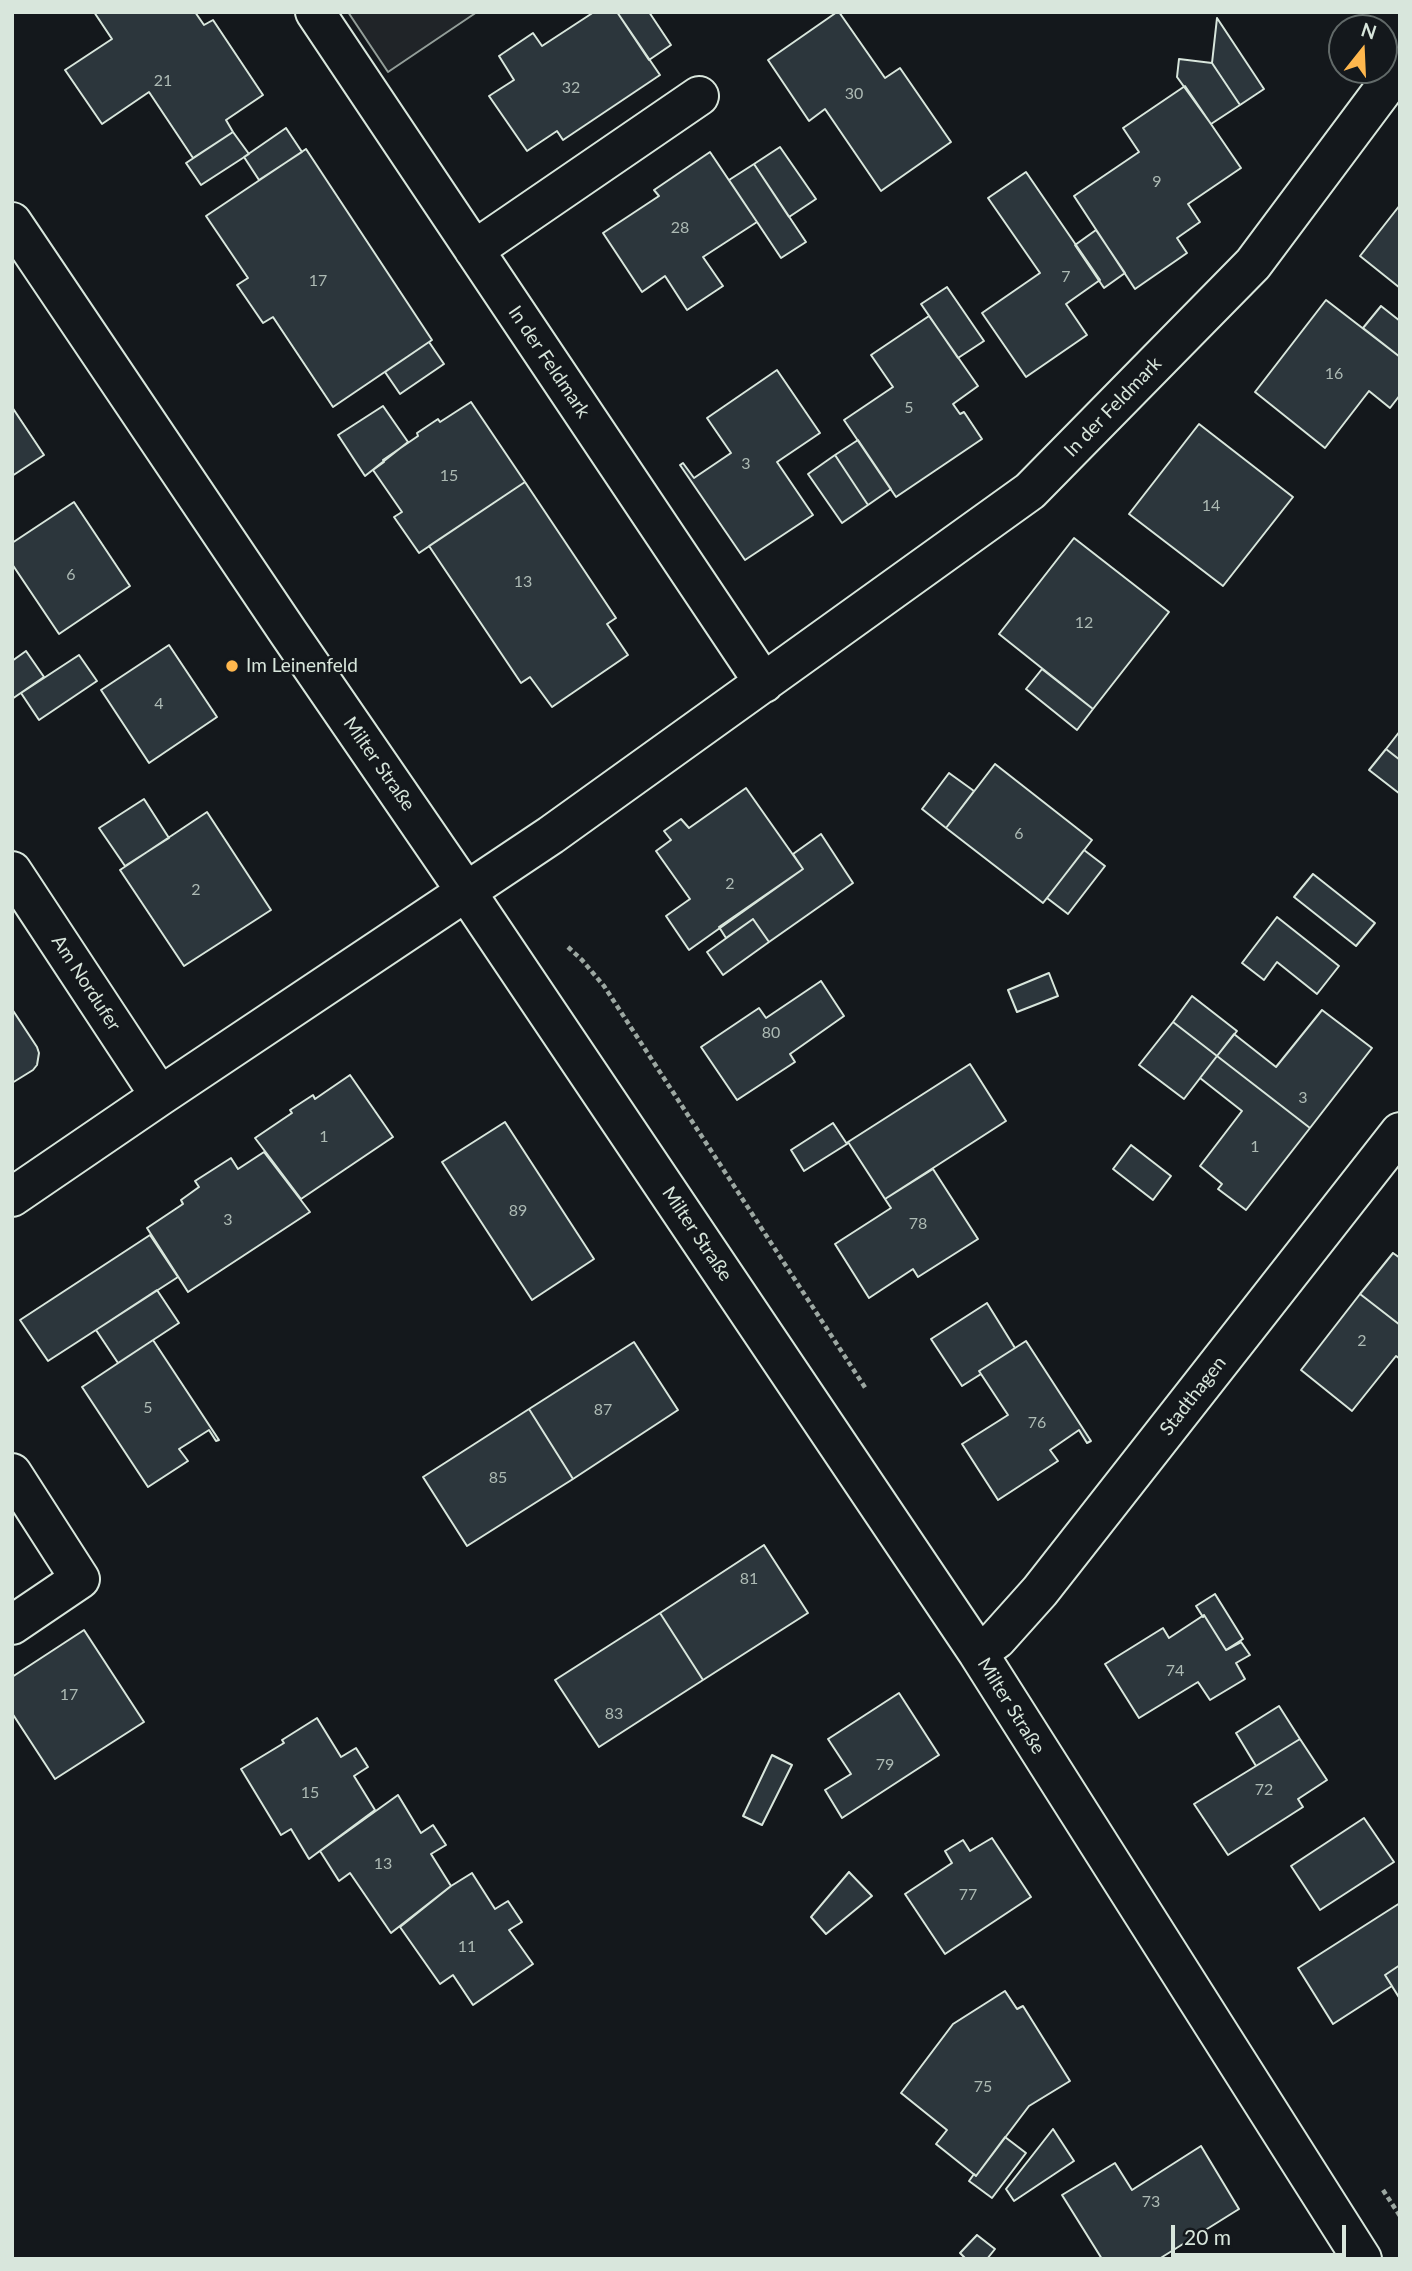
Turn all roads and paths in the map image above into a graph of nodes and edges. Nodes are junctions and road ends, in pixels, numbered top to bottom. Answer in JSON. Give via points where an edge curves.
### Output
{"nodes":[{"id":1,"x":315,"y":12,"type":"edge"},
{"id":2,"x":1400,"y":67,"type":"edge"},
{"id":3,"x":699,"y":96,"type":"dead end"},
{"id":4,"x":12,"y":222,"type":"edge"},
{"id":5,"x":474,"y":250,"type":"junction"},
{"id":6,"x":764,"y":683,"type":"junction"},
{"id":7,"x":12,"y":871,"type":"edge"},
{"id":8,"x":467,"y":893,"type":"junction"},
{"id":9,"x":160,"y":1096,"type":"junction"},
{"id":10,"x":1400,"y":1132,"type":"edge"},
{"id":11,"x":12,"y":1197,"type":"edge"},
{"id":12,"x":12,"y":1473,"type":"edge"},
{"id":13,"x":12,"y":1625,"type":"edge"},
{"id":14,"x":978,"y":1653,"type":"junction"},
{"id":15,"x":1362,"y":2259,"type":"edge"}],
"edges":[{"from":1,"to":5,"type":"street","name":"In der Feldmark"},
{"from":2,"to":6,"type":"street","name":"In der Feldmark","via":[[1253,264],[1030,491]]},
{"from":3,"to":5,"type":"street"},
{"from":4,"to":8,"type":"street","name":"Milter Straße"},
{"from":5,"to":6,"type":"street","name":"In der Feldmark"},
{"from":6,"to":8,"type":"street","name":"In der Feldmark"},
{"from":7,"to":9,"type":"street","name":"Am Nordufer"},
{"from":8,"to":9,"type":"street"},
{"from":8,"to":14,"type":"street","name":"Milter Straße"},
{"from":9,"to":11,"type":"street"},
{"from":10,"to":14,"type":"street","name":"Stadthagen","via":[[1040,1591],[997,1639]]},
{"from":12,"to":13,"type":"street","via":[[80,1578]]},
{"from":14,"to":15,"type":"street","name":"Milter Straße"}]}
